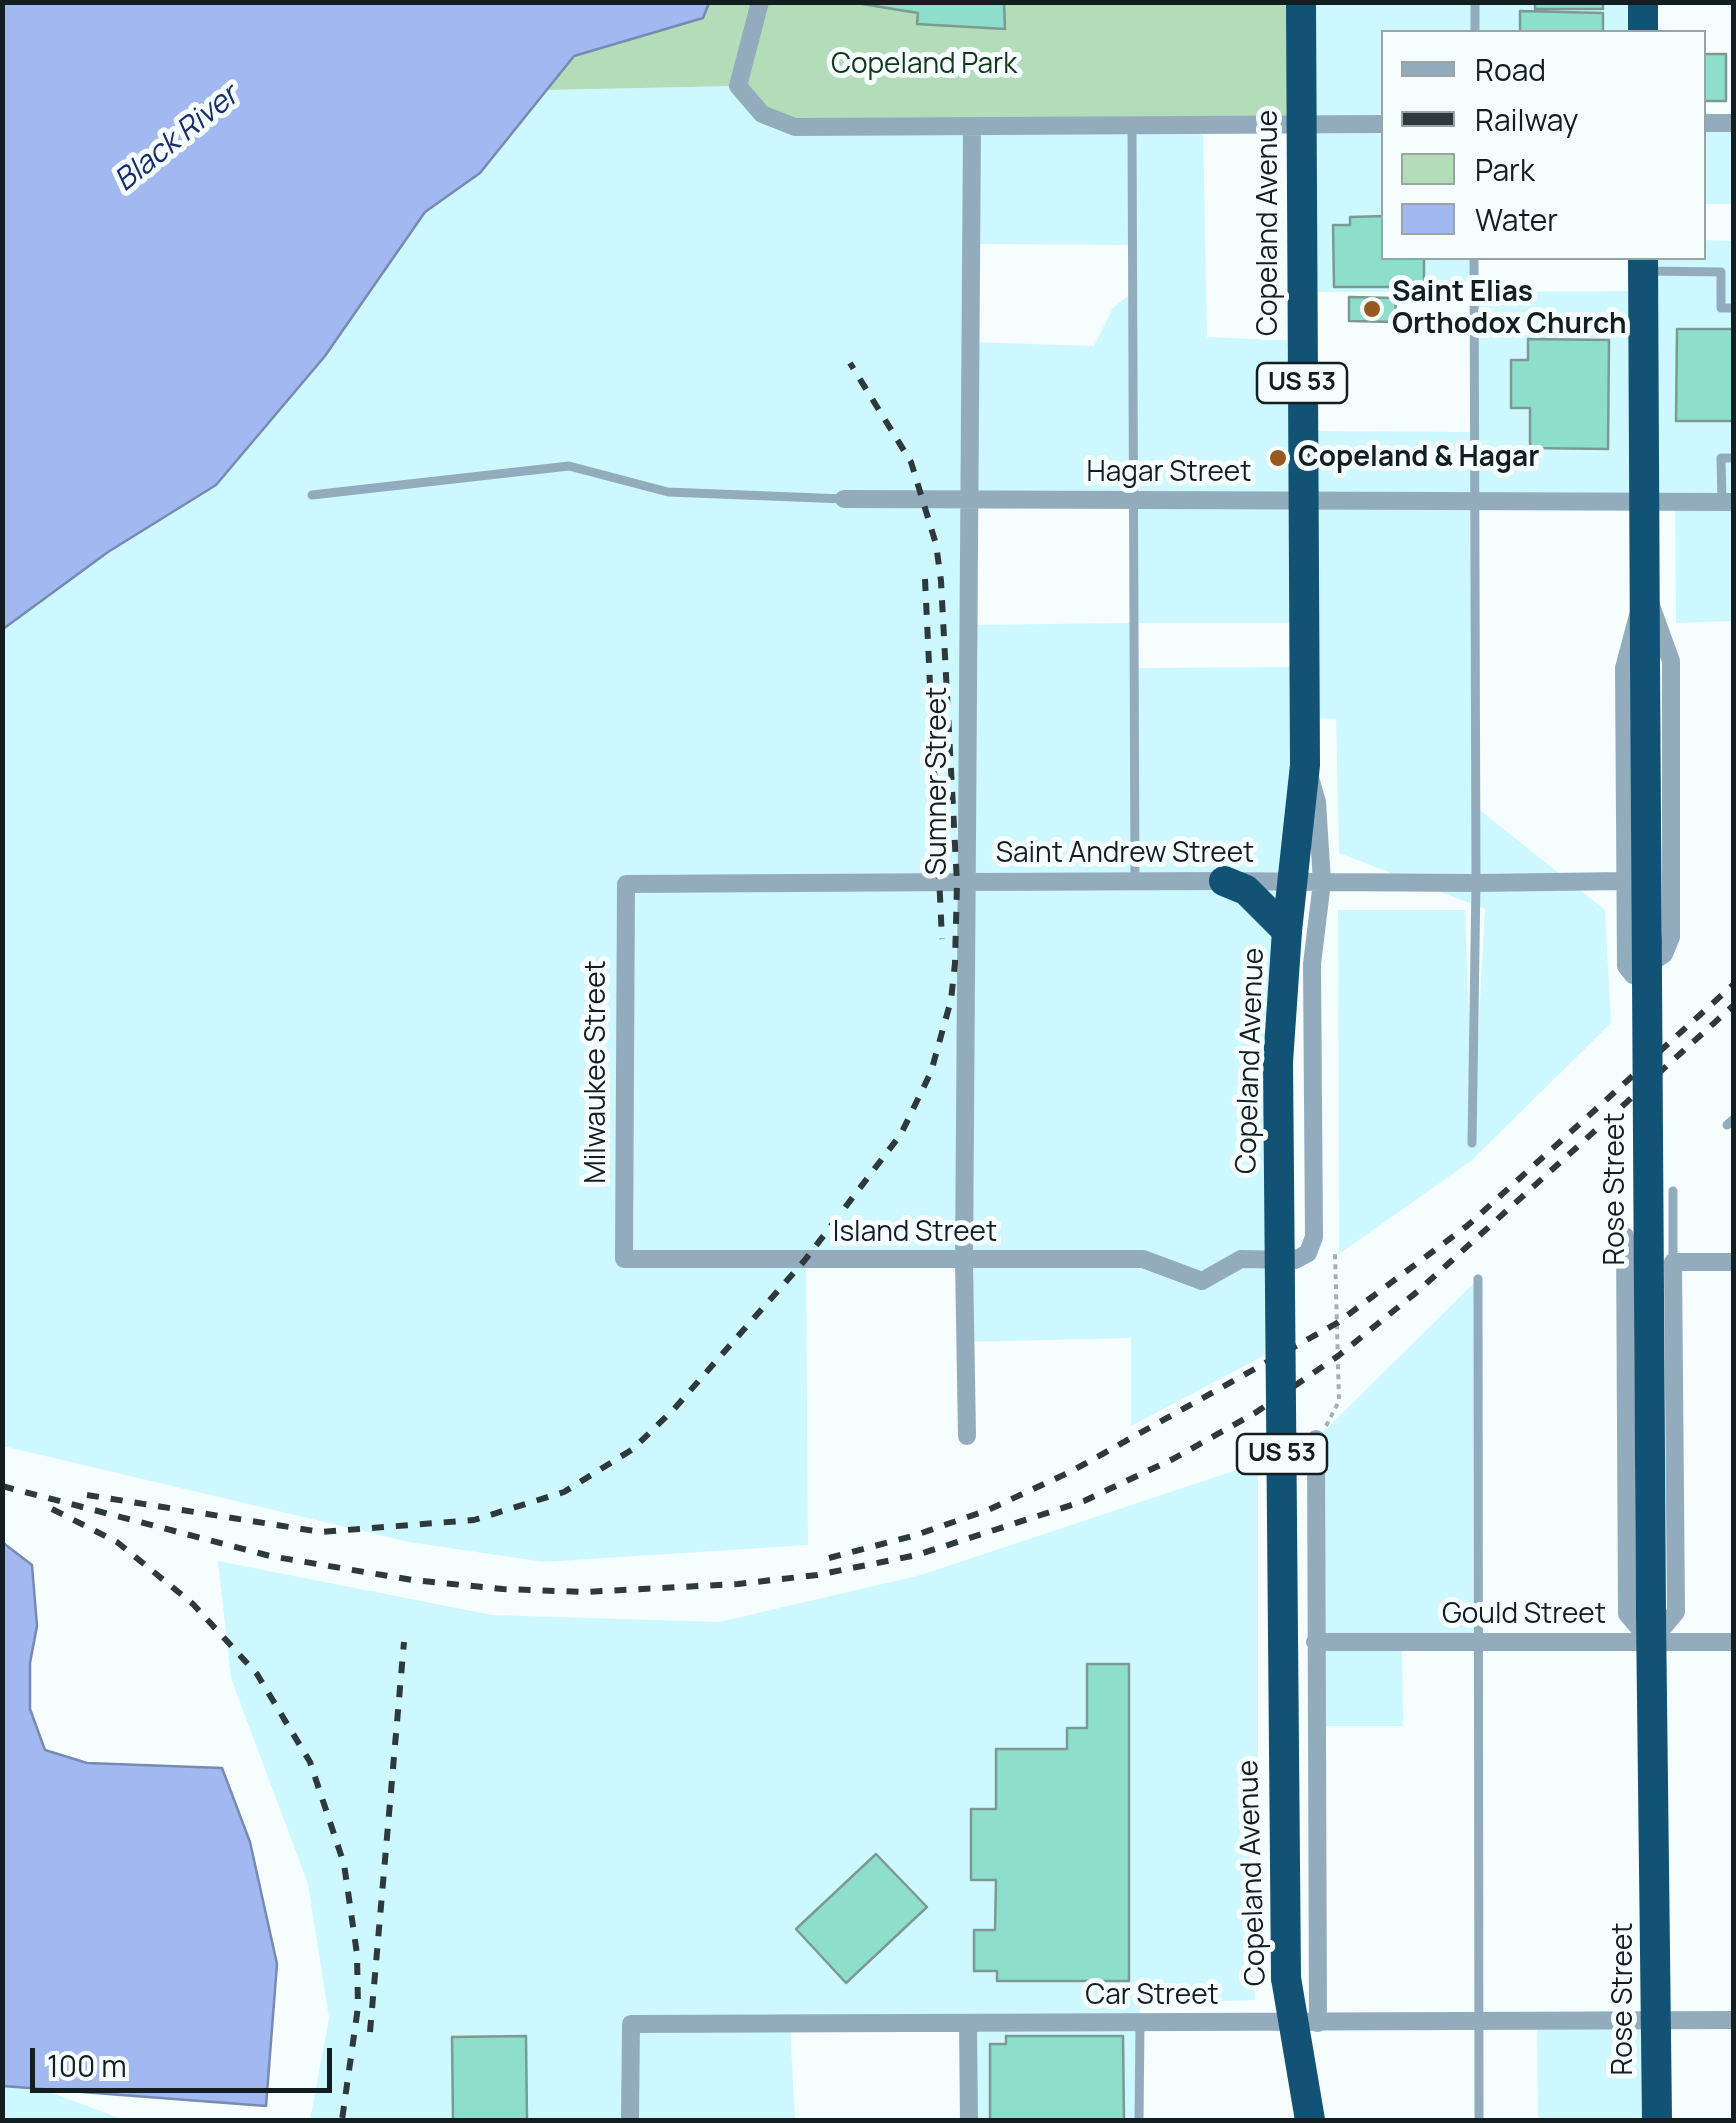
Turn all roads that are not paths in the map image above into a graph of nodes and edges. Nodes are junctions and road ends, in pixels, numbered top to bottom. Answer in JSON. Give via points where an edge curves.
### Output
{"nodes":[{"id":1,"x":760,"y":2,"type":"edge"},
{"id":2,"x":1301,"y":2,"type":"edge"},
{"id":3,"x":1475,"y":2,"type":"edge"},
{"id":4,"x":1644,"y":2,"type":"edge"},
{"id":5,"x":1475,"y":30,"type":"edge"},
{"id":6,"x":1643,"y":30,"type":"edge"},
{"id":7,"x":1706,"y":123,"type":"edge"},
{"id":8,"x":1734,"y":123,"type":"edge"},
{"id":9,"x":1301,"y":124,"type":"junction"},
{"id":10,"x":1381,"y":124,"type":"edge"},
{"id":11,"x":1132,"y":125,"type":"junction"},
{"id":12,"x":972,"y":126,"type":"junction"},
{"id":13,"x":1474,"y":260,"type":"edge"},
{"id":14,"x":1644,"y":264,"type":"edge"},
{"id":15,"x":1734,"y":308,"type":"edge"},
{"id":16,"x":1734,"y":458,"type":"edge"},
{"id":17,"x":312,"y":494,"type":"dead end"},
{"id":18,"x":844,"y":499,"type":"joint"},
{"id":19,"x":968,"y":500,"type":"junction"},
{"id":20,"x":1134,"y":500,"type":"junction"},
{"id":21,"x":1302,"y":501,"type":"junction"},
{"id":22,"x":1475,"y":502,"type":"junction"},
{"id":23,"x":1644,"y":502,"type":"junction"},
{"id":24,"x":1728,"y":502,"type":"edge"},
{"id":25,"x":1645,"y":590,"type":"junction"},
{"id":26,"x":1224,"y":881,"type":"junction"},
{"id":27,"x":1626,"y":881,"type":"junction"},
{"id":28,"x":965,"y":882,"type":"junction"},
{"id":29,"x":1135,"y":882,"type":"junction"},
{"id":30,"x":1309,"y":882,"type":"junction"},
{"id":31,"x":1476,"y":883,"type":"junction"},
{"id":32,"x":626,"y":884,"type":"joint"},
{"id":33,"x":1287,"y":931,"type":"junction"},
{"id":34,"x":1472,"y":1143,"type":"dead end"},
{"id":35,"x":1673,"y":1191,"type":"dead end"},
{"id":36,"x":1625,"y":1236,"type":"dead end"},
{"id":37,"x":624,"y":1259,"type":"joint"},
{"id":38,"x":964,"y":1262,"type":"junction"},
{"id":39,"x":1673,"y":1262,"type":"junction"},
{"id":40,"x":1734,"y":1262,"type":"edge"},
{"id":41,"x":1478,"y":1278,"type":"dead end"},
{"id":42,"x":967,"y":1436,"type":"dead end"},
{"id":43,"x":1316,"y":1439,"type":"road end"},
{"id":44,"x":1651,"y":1629,"type":"junction"},
{"id":45,"x":1315,"y":1642,"type":"junction"},
{"id":46,"x":1480,"y":1642,"type":"junction"},
{"id":47,"x":1734,"y":1642,"type":"edge"},
{"id":48,"x":1657,"y":2020,"type":"junction"},
{"id":49,"x":1734,"y":2020,"type":"edge"},
{"id":50,"x":1478,"y":2022,"type":"junction"},
{"id":51,"x":1305,"y":2023,"type":"junction"},
{"id":52,"x":968,"y":2024,"type":"junction"},
{"id":53,"x":1140,"y":2024,"type":"junction"},
{"id":54,"x":630,"y":2120,"type":"edge"},
{"id":55,"x":970,"y":2120,"type":"edge"},
{"id":56,"x":1139,"y":2120,"type":"edge"},
{"id":57,"x":1310,"y":2120,"type":"edge"},
{"id":58,"x":1479,"y":2120,"type":"edge"},
{"id":59,"x":1657,"y":2120,"type":"edge"}],
"edges":[{"from":1,"to":12,"type":"street","via":[[738,86],[762,114],[794,127]]},
{"from":2,"to":9,"type":"highway","name":"Copeland Avenue","number":"US 53"},
{"from":3,"to":5,"type":"lane"},
{"from":4,"to":6,"type":"highway"},
{"from":7,"to":8,"type":"street"},
{"from":9,"to":10,"type":"street"},
{"from":9,"to":11,"type":"street"},
{"from":9,"to":21,"type":"highway","name":"Copeland Avenue","number":"US 53"},
{"from":11,"to":12,"type":"street"},
{"from":11,"to":20,"type":"lane"},
{"from":12,"to":19,"type":"street","name":"Sumner Street"},
{"from":13,"to":22,"type":"lane"},
{"from":14,"to":15,"type":"lane","via":[[1721,272],[1721,308]]},
{"from":14,"to":23,"type":"highway","name":"Rose Street"},
{"from":16,"to":24,"type":"lane","via":[[1721,458]]},
{"from":17,"to":18,"type":"lane","via":[[570,466],[668,492]]},
{"from":18,"to":19,"type":"street","name":"Hagar Street"},
{"from":19,"to":20,"type":"street","name":"Hagar Street"},
{"from":19,"to":28,"type":"street","name":"Sumner Street"},
{"from":20,"to":21,"type":"street","name":"Hagar Street"},
{"from":20,"to":29,"type":"lane"},
{"from":21,"to":22,"type":"street","name":"Hagar Street"},
{"from":21,"to":30,"type":"highway","name":"Copeland Avenue","number":"US 53"},
{"from":22,"to":23,"type":"street","name":"Hagar Street"},
{"from":22,"to":31,"type":"lane"},
{"from":23,"to":24,"type":"street","name":"Hagar Street"},
{"from":23,"to":25,"type":"highway","name":"Rose Street"},
{"from":25,"to":27,"type":"street","via":[[1624,668]]},
{"from":25,"to":27,"type":"street","via":[[1671,661],[1671,938],[1664,954],[1633,975],[1626,966]]},
{"from":25,"to":44,"type":"highway","name":"Rose Street","bridge":true},
{"from":26,"to":29,"type":"street","name":"Saint Andrew Street"},
{"from":26,"to":30,"type":"street","name":"Saint Andrew Street"},
{"from":26,"to":33,"type":"highway","via":[[1246,890]]},
{"from":27,"to":31,"type":"street","name":"Saint Andrew Street"},
{"from":28,"to":29,"type":"street","name":"Saint Andrew Street"},
{"from":28,"to":32,"type":"street","name":"Saint Andrew Street"},
{"from":28,"to":38,"type":"street","name":"Sumner Street"},
{"from":30,"to":31,"type":"street","name":"Saint Andrew Street"},
{"from":30,"to":33,"type":"highway","name":"Copeland Avenue","number":"US 53"},
{"from":30,"to":38,"type":"street","name":"Island Street","via":[[1312,1248],[1295,1260],[1241,1259],[1202,1281],[1144,1260]]},
{"from":31,"to":34,"type":"lane"},
{"from":32,"to":37,"type":"street","name":"Milwaukee Street"},
{"from":33,"to":51,"type":"highway","name":"Copeland Avenue","number":"US 53","bridge":true,"via":[[1278,1062],[1286,1978]]},
{"from":35,"to":39,"type":"lane"},
{"from":36,"to":44,"type":"street","via":[[1628,1614]]},
{"from":37,"to":38,"type":"street","name":"Island Street"},
{"from":38,"to":42,"type":"street","name":"Sumner Street"},
{"from":39,"to":40,"type":"street"},
{"from":39,"to":44,"type":"street","via":[[1676,1612]]},
{"from":41,"to":46,"type":"lane"},
{"from":43,"to":45,"type":"street"},
{"from":44,"to":46,"type":"street","name":"Gould Street"},
{"from":44,"to":47,"type":"street","name":"Gould Street"},
{"from":44,"to":48,"type":"highway","name":"Rose Street"},
{"from":45,"to":46,"type":"street","name":"Gould Street"},
{"from":45,"to":51,"type":"street"},
{"from":46,"to":50,"type":"lane"},
{"from":48,"to":49,"type":"street","name":"Car Street"},
{"from":48,"to":50,"type":"street","name":"Car Street"},
{"from":48,"to":59,"type":"highway","name":"Rose Street"},
{"from":50,"to":51,"type":"street","name":"Car Street"},
{"from":50,"to":58,"type":"lane"},
{"from":51,"to":53,"type":"street","name":"Car Street"},
{"from":51,"to":57,"type":"highway","name":"Copeland Avenue","number":"US 53"},
{"from":52,"to":53,"type":"street","name":"Car Street"},
{"from":52,"to":54,"type":"street","name":"Car Street","via":[[631,2024]]},
{"from":52,"to":55,"type":"street"},
{"from":53,"to":56,"type":"lane"}]}
